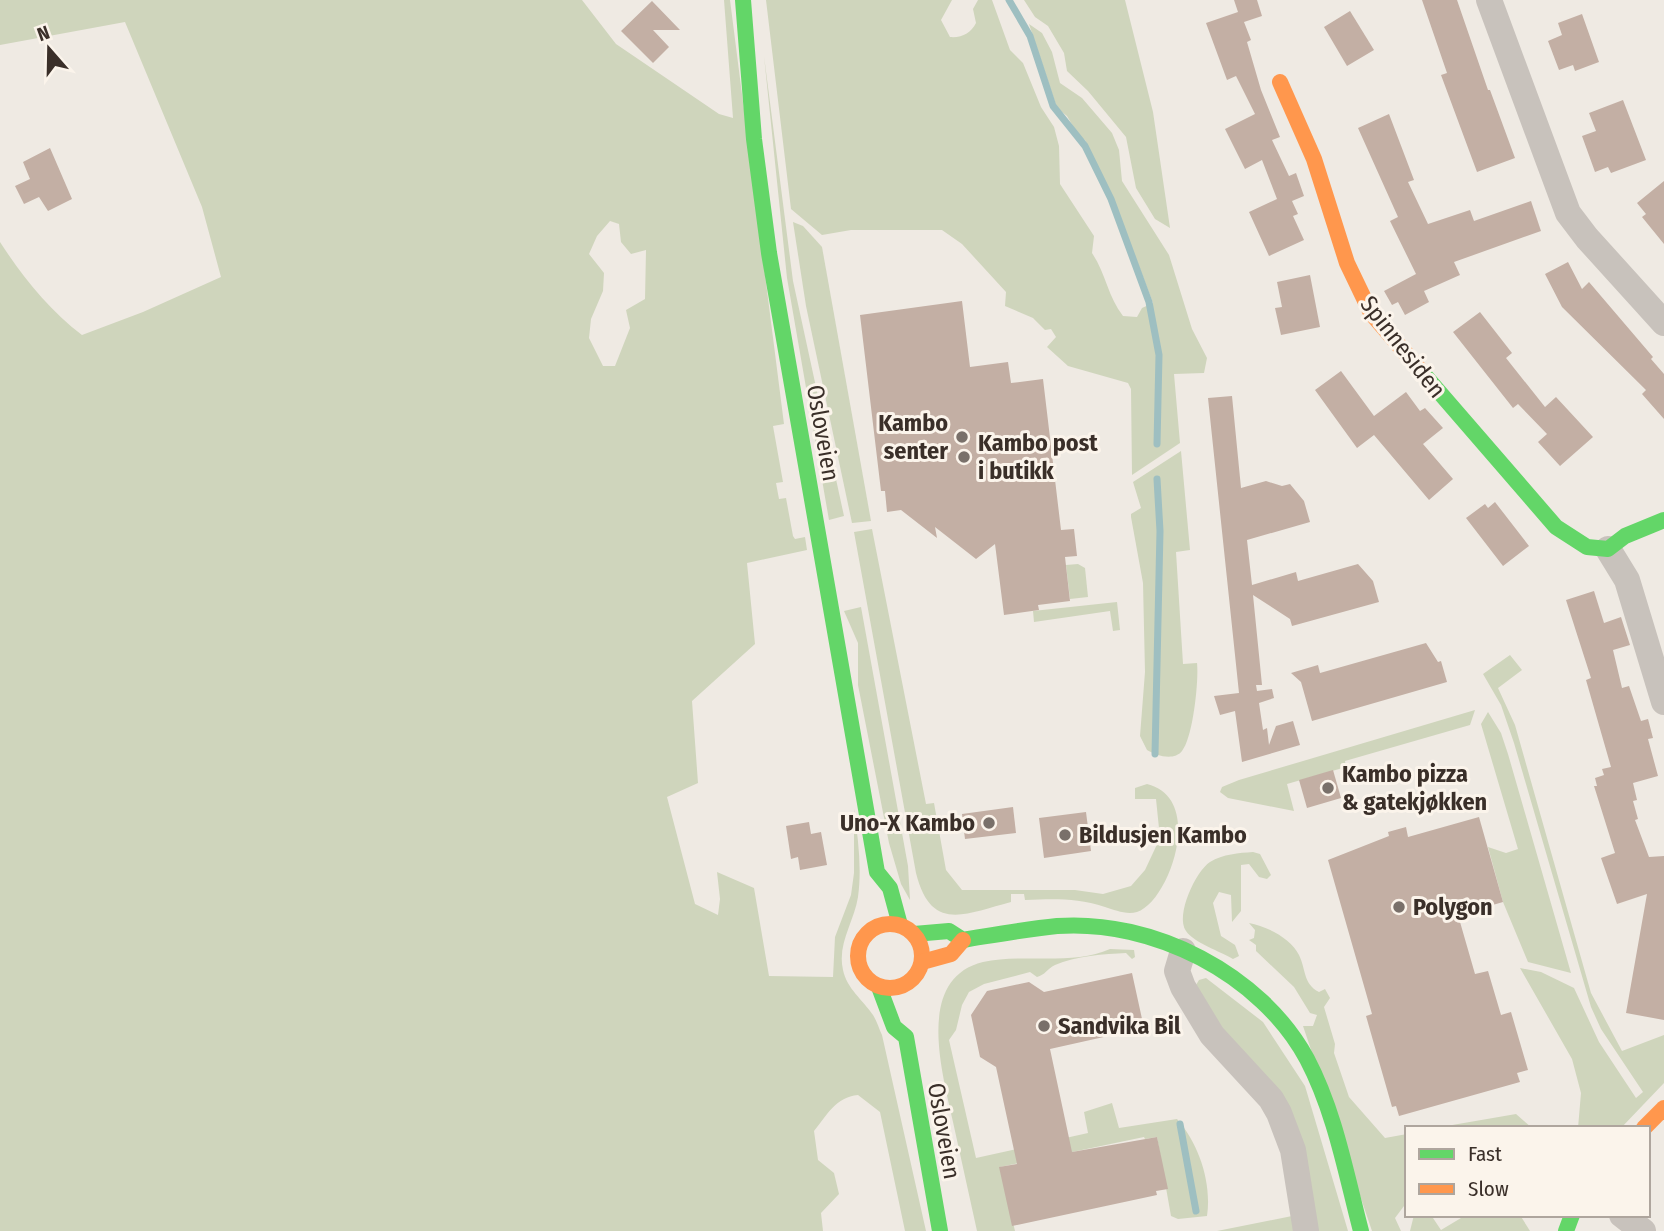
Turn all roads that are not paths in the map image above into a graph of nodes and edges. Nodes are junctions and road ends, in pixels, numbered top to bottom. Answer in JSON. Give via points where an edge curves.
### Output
{"nodes":[{"id":1,"x":743,"y":0,"type":"edge"},
{"id":2,"x":1489,"y":0,"type":"edge"},
{"id":3,"x":1280,"y":82,"type":"dead end"},
{"id":4,"x":1664,"y":323,"type":"edge"},
{"id":5,"x":1664,"y":520,"type":"edge"},
{"id":6,"x":1608,"y":549,"type":"junction"},
{"id":7,"x":1664,"y":702,"type":"edge"},
{"id":8,"x":877,"y":872,"type":"junction"},
{"id":9,"x":870,"y":890,"type":"dead end"},
{"id":10,"x":868,"y":909,"type":"dead end"},
{"id":11,"x":872,"y":929,"type":"junction"},
{"id":12,"x":907,"y":930,"type":"junction"},
{"id":13,"x":963,"y":940,"type":"junction"},
{"id":14,"x":1183,"y":951,"type":"junction"},
{"id":15,"x":922,"y":962,"type":"junction"},
{"id":16,"x":879,"y":987,"type":"junction"},
{"id":17,"x":1664,"y":1108,"type":"edge"},
{"id":18,"x":1646,"y":1126,"type":"edge"},
{"id":19,"x":1625,"y":1217,"type":"edge"},
{"id":20,"x":940,"y":1231,"type":"edge"},
{"id":21,"x":1306,"y":1231,"type":"edge"},
{"id":22,"x":1360,"y":1231,"type":"edge"},
{"id":23,"x":1643,"y":1231,"type":"edge"}],
"edges":[{"from":1,"to":8,"type":"main road","name":"Osloveien","via":[[769,253]]},
{"from":2,"to":4,"type":"street","via":[[1568,213]]},
{"from":3,"to":6,"type":"main road","name":"Spinnesiden","via":[[1371,313],[1556,527],[1587,547]]},
{"from":5,"to":6,"type":"main road"},
{"from":6,"to":7,"type":"street","via":[[1627,580]]},
{"from":8,"to":9,"type":"main road"},
{"from":8,"to":12,"type":"main road","name":"Osloveien","via":[[890,888]]},
{"from":10,"to":11,"type":"main road"},
{"from":11,"to":12,"type":"main road","via":[[880,925]]},
{"from":11,"to":16,"type":"main road","via":[[860,943],[858,961],[864,977]]},
{"from":12,"to":13,"type":"main road","via":[[949,931]]},
{"from":12,"to":15,"type":"main road","via":[[919,942]]},
{"from":13,"to":14,"type":"main road","via":[[1072,927],[1154,937]]},
{"from":13,"to":15,"type":"main road","via":[[946,958]]},
{"from":14,"to":21,"type":"street","via":[[1177,971],[1183,987],[1212,1035],[1279,1113],[1293,1150]]},
{"from":14,"to":22,"type":"main road","via":[[1216,965],[1250,991],[1296,1041],[1332,1121]]},
{"from":15,"to":16,"type":"main road","via":[[911,988]]},
{"from":16,"to":20,"type":"main road","name":"Osloveien","via":[[894,1027],[910,1031]]},
{"from":17,"to":18,"type":"main road"},
{"from":19,"to":23,"type":"street"}]}
